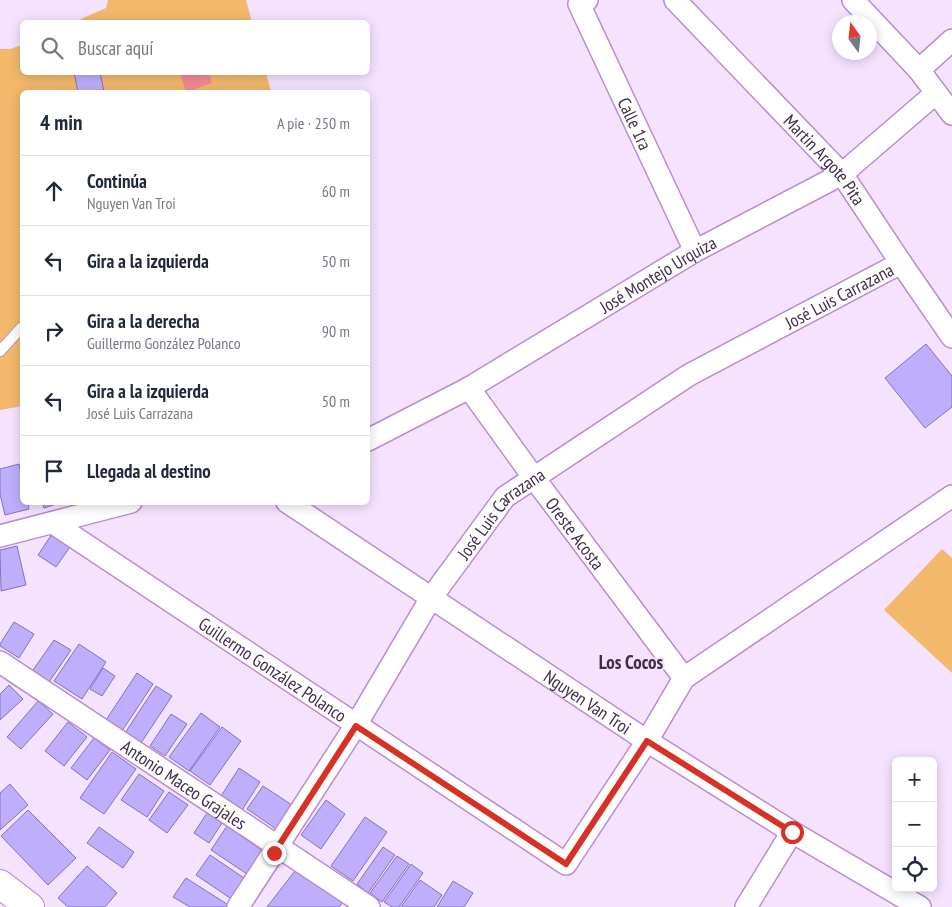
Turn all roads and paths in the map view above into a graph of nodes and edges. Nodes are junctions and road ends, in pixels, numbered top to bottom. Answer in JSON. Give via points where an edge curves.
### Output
{"nodes":[{"id":1,"x":587,"y":0,"type":"edge"},
{"id":2,"x":675,"y":0,"type":"edge"},
{"id":3,"x":853,"y":0,"type":"edge"},
{"id":4,"x":952,"y":40,"type":"edge"},
{"id":5,"x":919,"y":70,"type":"junction"},
{"id":6,"x":936,"y":93,"type":"junction"},
{"id":7,"x":952,"y":114,"type":"edge"},
{"id":8,"x":842,"y":174,"type":"junction"},
{"id":9,"x":695,"y":251,"type":"junction"},
{"id":10,"x":901,"y":263,"type":"junction"},
{"id":11,"x":20,"y":329,"type":"edge"},
{"id":12,"x":952,"y":337,"type":"edge"},
{"id":13,"x":0,"y":351,"type":"edge"},
{"id":14,"x":469,"y":388,"type":"junction"},
{"id":15,"x":370,"y":439,"type":"edge"},
{"id":16,"x":534,"y":478,"type":"junction"},
{"id":17,"x":952,"y":496,"type":"edge"},
{"id":18,"x":120,"y":505,"type":"edge"},
{"id":19,"x":292,"y":505,"type":"edge"},
{"id":20,"x":54,"y":523,"type":"junction"},
{"id":21,"x":0,"y":536,"type":"edge"},
{"id":22,"x":431,"y":598,"type":"junction"},
{"id":23,"x":0,"y":662,"type":"edge"},
{"id":24,"x":684,"y":678,"type":"junction"},
{"id":25,"x":356,"y":726,"type":"junction"},
{"id":26,"x":647,"y":741,"type":"junction"},
{"id":27,"x":792,"y":832,"type":"junction"},
{"id":28,"x":278,"y":847,"type":"junction"},
{"id":29,"x":0,"y":884,"type":"edge"},
{"id":30,"x":30,"y":907,"type":"edge"},
{"id":31,"x":238,"y":907,"type":"edge"},
{"id":32,"x":369,"y":907,"type":"edge"},
{"id":33,"x":746,"y":907,"type":"edge"},
{"id":34,"x":920,"y":907,"type":"edge"}],
"edges":[{"from":1,"to":9,"type":"street","name":"Calle 1ra","via":[[579,4]]},
{"from":2,"to":8,"type":"street","name":"Martin Argote Pita"},
{"from":3,"to":5,"type":"street"},
{"from":4,"to":5,"type":"street"},
{"from":5,"to":6,"type":"street"},
{"from":6,"to":7,"type":"street"},
{"from":6,"to":8,"type":"street","name":"José Montejo Urquiza"},
{"from":8,"to":9,"type":"street","name":"José Montejo Urquiza"},
{"from":8,"to":10,"type":"street","name":"Martin Argote Pita"},
{"from":9,"to":14,"type":"street","name":"José Montejo Urquiza"},
{"from":10,"to":12,"type":"street","name":"Martin Argote Pita"},
{"from":10,"to":16,"type":"street","name":"José Luis Carrazana","via":[[689,375]]},
{"from":11,"to":13,"type":"lane"},
{"from":14,"to":15,"type":"street","name":"José Montejo Urquiza"},
{"from":14,"to":16,"type":"street","name":"Oreste Acosta"},
{"from":16,"to":22,"type":"street","name":"José Luis Carrazana","via":[[505,497]]},
{"from":16,"to":24,"type":"street","name":"Oreste Acosta"},
{"from":17,"to":24,"type":"street"},
{"from":18,"to":20,"type":"street"},
{"from":19,"to":22,"type":"street","name":"Nguyen Van Troi"},
{"from":20,"to":21,"type":"street"},
{"from":20,"to":25,"type":"street","name":"Guillermo González Polanco"},
{"from":22,"to":25,"type":"street","name":"José Luis Carrazana"},
{"from":22,"to":26,"type":"street","name":"Nguyen Van Troi"},
{"from":23,"to":28,"type":"street","name":"Antonio Maceo Grajales"},
{"from":24,"to":26,"type":"street"},
{"from":25,"to":26,"type":"street","name":"Guillermo González Polanco","via":[[566,864]]},
{"from":25,"to":28,"type":"street","name":"José Luis Carrazana"},
{"from":26,"to":27,"type":"street","name":"Nguyen Van Troi"},
{"from":27,"to":33,"type":"street"},
{"from":27,"to":34,"type":"street","name":"Nguyen Van Troi"},
{"from":28,"to":31,"type":"street","name":"José Luis Carrazana"},
{"from":28,"to":32,"type":"street","name":"Antonio Maceo Grajales"},
{"from":29,"to":30,"type":"main road"}]}
